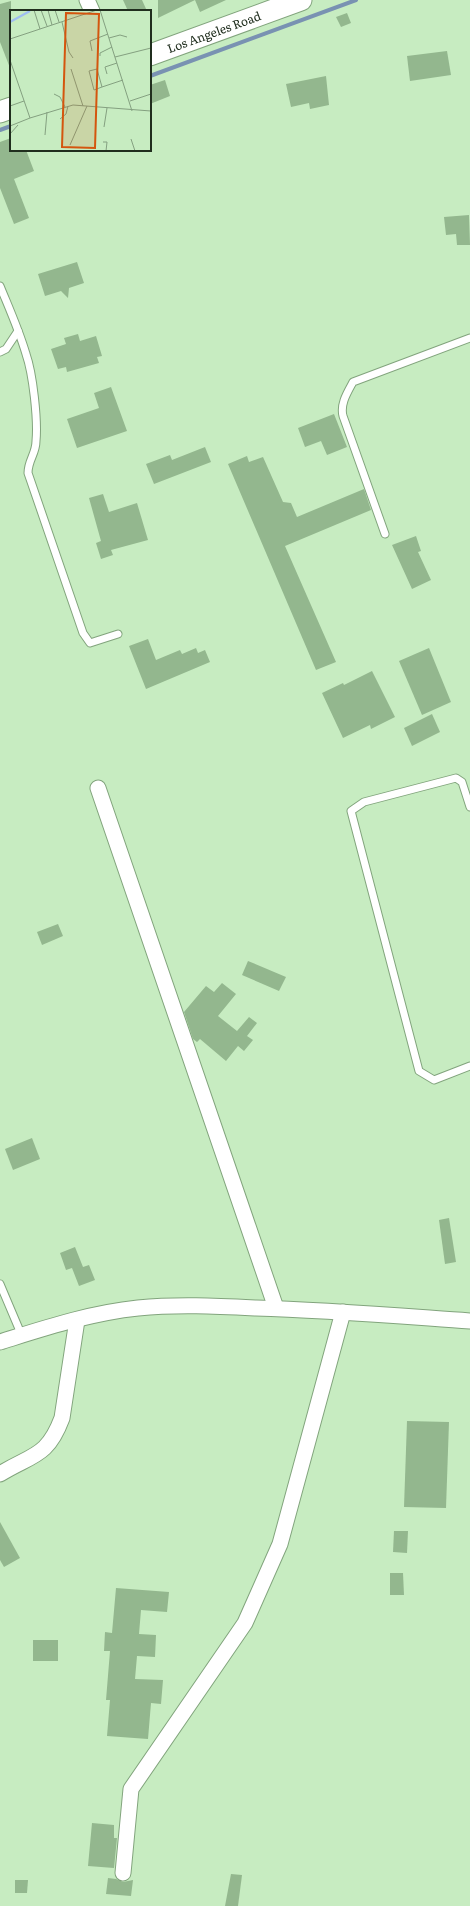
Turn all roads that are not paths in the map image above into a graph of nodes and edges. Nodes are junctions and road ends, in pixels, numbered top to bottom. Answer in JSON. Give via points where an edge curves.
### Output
{"nodes":[{"id":1,"x":87,"y":0,"type":"edge"},
{"id":2,"x":301,"y":0,"type":"edge"},
{"id":3,"x":92,"y":10,"type":"edge"},
{"id":4,"x":151,"y":55,"type":"edge"},
{"id":5,"x":0,"y":286,"type":"edge"},
{"id":6,"x":18,"y":330,"type":"junction"},
{"id":7,"x":470,"y":338,"type":"edge"},
{"id":8,"x":0,"y":352,"type":"edge"},
{"id":9,"x":385,"y":534,"type":"dead end"},
{"id":10,"x":118,"y":634,"type":"dead end"},
{"id":11,"x":98,"y":788,"type":"dead end"},
{"id":12,"x":470,"y":807,"type":"edge"},
{"id":13,"x":470,"y":1066,"type":"edge"},
{"id":14,"x":0,"y":1284,"type":"edge"},
{"id":15,"x":276,"y":1308,"type":"junction"},
{"id":16,"x":343,"y":1312,"type":"junction"},
{"id":17,"x":77,"y":1320,"type":"junction"},
{"id":18,"x":470,"y":1321,"type":"edge"},
{"id":19,"x":22,"y":1336,"type":"junction"},
{"id":20,"x":0,"y":1342,"type":"edge"},
{"id":21,"x":0,"y":1474,"type":"edge"},
{"id":22,"x":124,"y":1873,"type":"dead end"}],
"edges":[{"from":1,"to":3,"type":"street"},
{"from":2,"to":4,"type":"main road","name":"Los Angeles Road"},
{"from":5,"to":6,"type":"lane"},
{"from":6,"to":8,"type":"lane","via":[[6,349]]},
{"from":6,"to":10,"type":"lane","via":[[27,356],[36,428],[36,448],[28,462],[28,473],[83,633],[90,643]]},
{"from":7,"to":9,"type":"lane","via":[[353,382],[343,402],[343,416]]},
{"from":11,"to":15,"type":"street"},
{"from":12,"to":13,"type":"lane","via":[[462,782],[456,778],[364,802],[351,811],[419,1071],[434,1080]]},
{"from":14,"to":19,"type":"lane"},
{"from":15,"to":16,"type":"street"},
{"from":15,"to":17,"type":"street","via":[[138,1308]]},
{"from":16,"to":18,"type":"street"},
{"from":16,"to":22,"type":"street","via":[[280,1544],[245,1623],[131,1789]]},
{"from":17,"to":19,"type":"street"},
{"from":17,"to":21,"type":"street","via":[[62,1418],[56,1433],[40,1452]]},
{"from":19,"to":20,"type":"street"}]}
